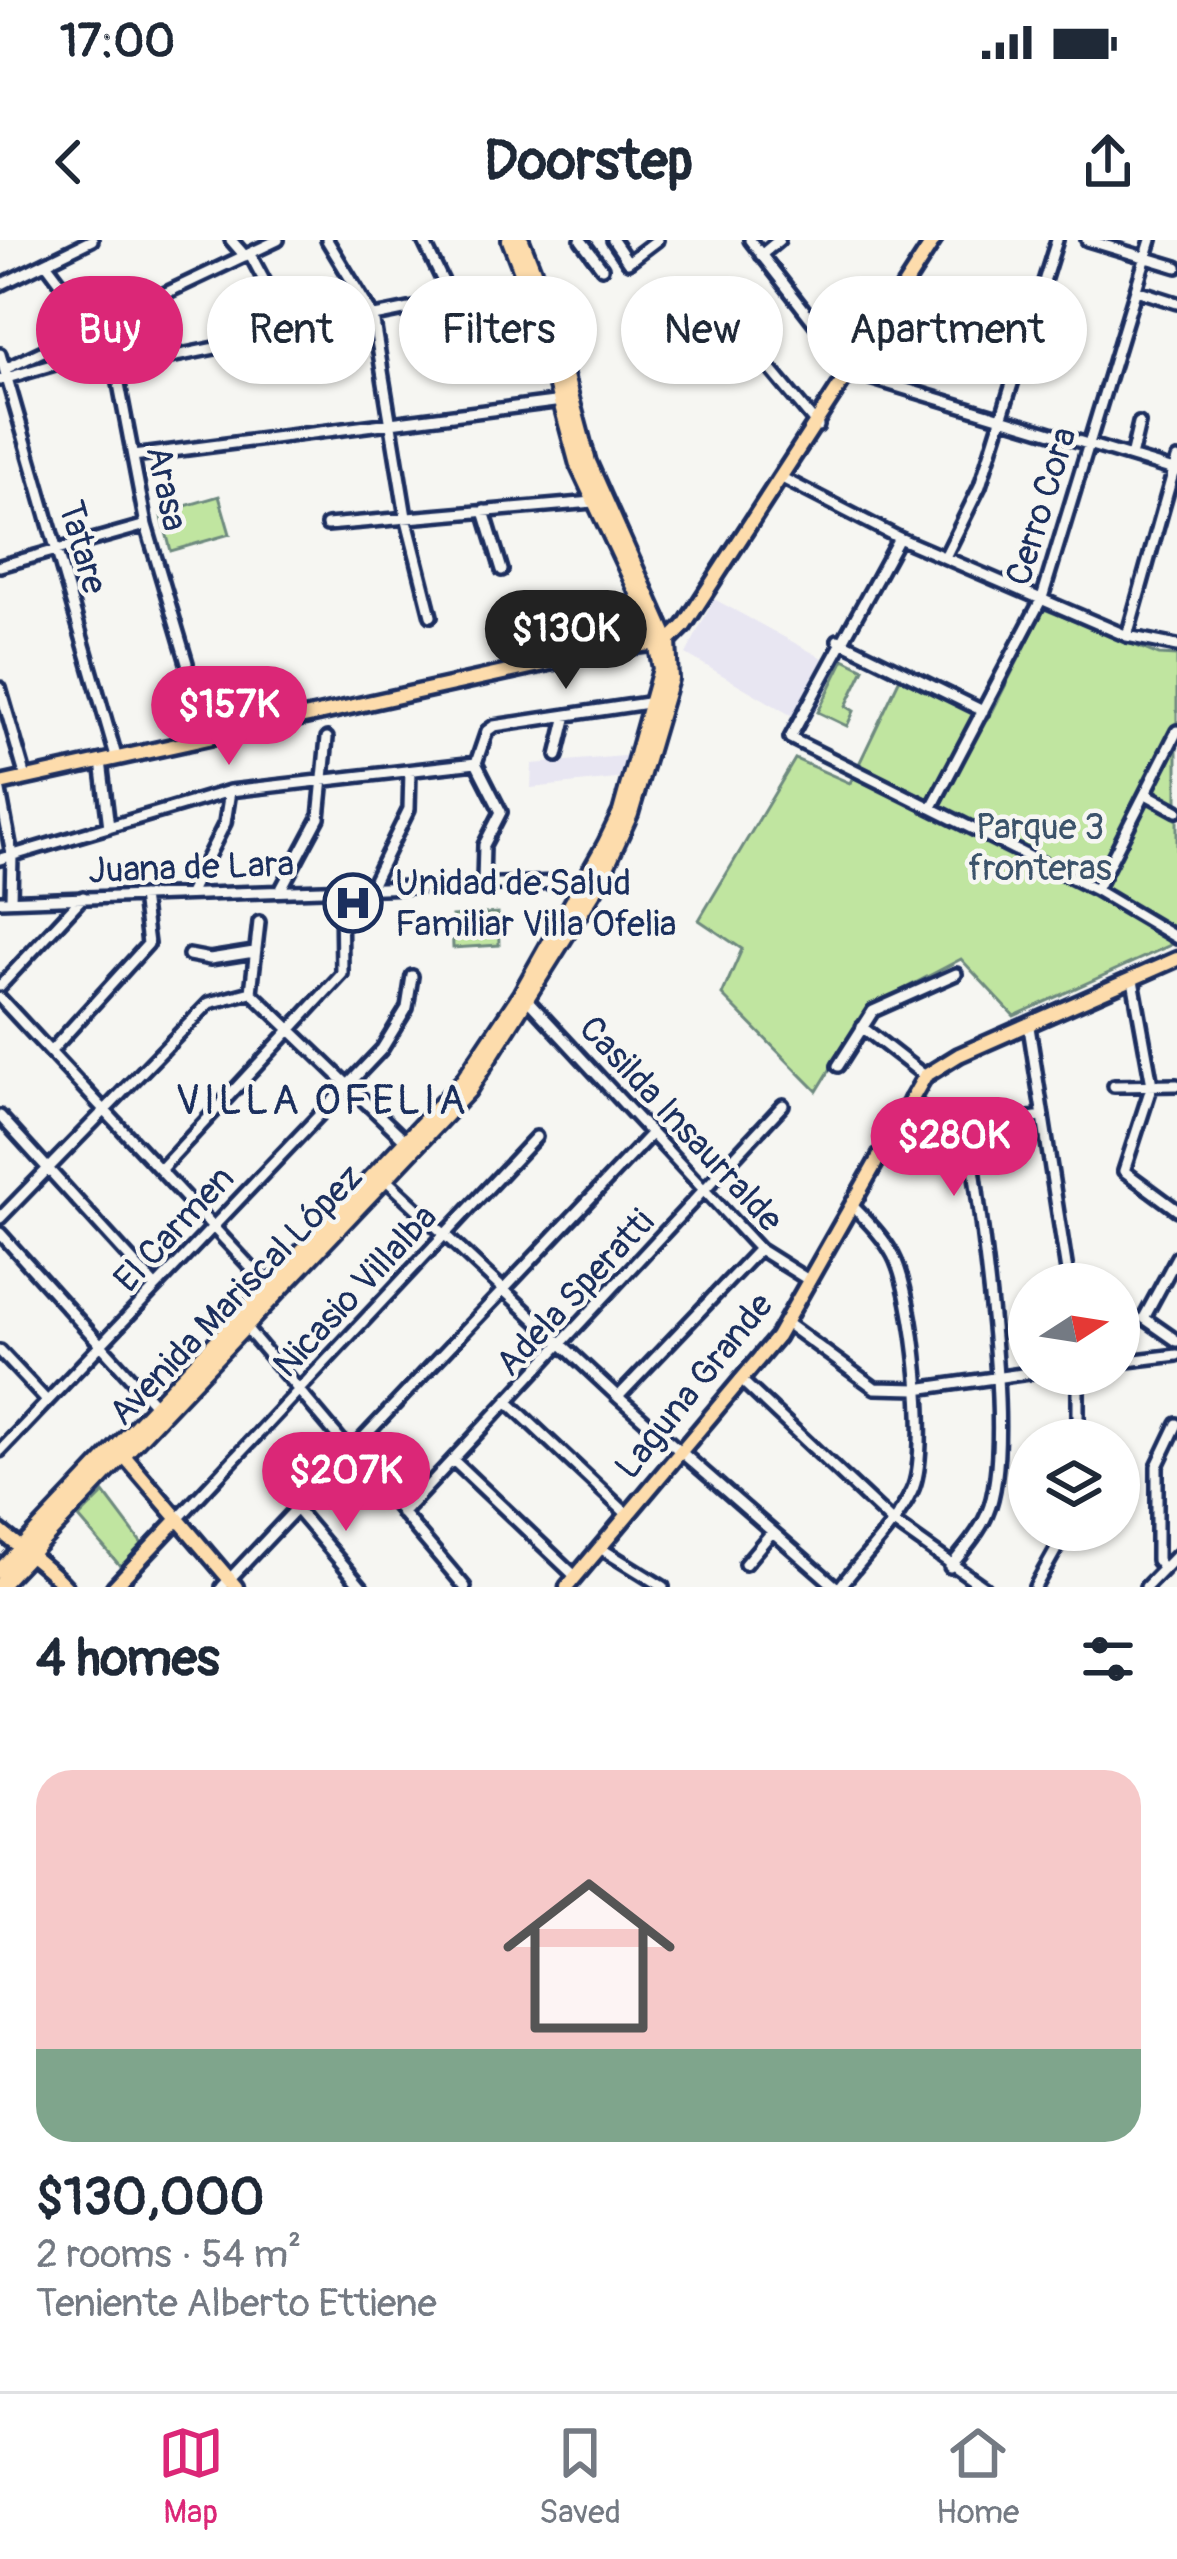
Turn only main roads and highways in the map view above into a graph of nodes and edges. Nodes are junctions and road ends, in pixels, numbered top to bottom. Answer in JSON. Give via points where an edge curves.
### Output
{"nodes":[{"id":1,"x":934,"y":240,"type":"edge"},
{"id":2,"x":518,"y":242,"type":"edge"},
{"id":3,"x":566,"y":401,"type":"junction"},
{"id":4,"x":663,"y":643,"type":"junction"},
{"id":5,"x":0,"y":787,"type":"edge"},
{"id":6,"x":593,"y":881,"type":"junction"},
{"id":7,"x":1177,"y":959,"type":"edge"},
{"id":8,"x":382,"y":1176,"type":"junction"},
{"id":9,"x":242,"y":1323,"type":"junction"},
{"id":10,"x":120,"y":1451,"type":"junction"},
{"id":11,"x":178,"y":1519,"type":"junction"},
{"id":12,"x":0,"y":1531,"type":"edge"},
{"id":13,"x":26,"y":1549,"type":"junction"},
{"id":14,"x":0,"y":1571,"type":"edge"},
{"id":15,"x":572,"y":1582,"type":"edge"},
{"id":16,"x":229,"y":1584,"type":"edge"},
{"id":17,"x":0,"y":1585,"type":"edge"},
{"id":18,"x":66,"y":1587,"type":"edge"},
{"id":19,"x":114,"y":1587,"type":"edge"}],
"edges":[{"from":1,"to":4,"type":"main road","via":[[784,479],[685,626]]},
{"from":2,"to":3,"type":"highway","name":"Avenida Mariscal López"},
{"from":2,"to":3,"type":"highway","name":"Avenida Mariscal López","via":[[539,283]]},
{"from":3,"to":4,"type":"highway","name":"Avenida Mariscal López"},
{"from":3,"to":4,"type":"highway","name":"Avenida Mariscal López","via":[[592,502]]},
{"from":4,"to":5,"type":"main road","via":[[101,758]]},
{"from":4,"to":6,"type":"highway","name":"Avenida Mariscal López","via":[[654,702]]},
{"from":4,"to":6,"type":"highway","name":"Avenida Mariscal López","via":[[670,679],[662,709],[630,814]]},
{"from":6,"to":8,"type":"highway","name":"Avenida Mariscal López","via":[[477,1080]]},
{"from":7,"to":15,"type":"main road","name":"Laguna Grande","via":[[926,1076],[786,1323]]},
{"from":8,"to":9,"type":"highway","name":"Avenida Mariscal López"},
{"from":8,"to":9,"type":"highway","name":"Avenida Mariscal López"},
{"from":9,"to":10,"type":"highway","name":"Avenida Mariscal López"},
{"from":9,"to":10,"type":"highway","name":"Avenida Mariscal López"},
{"from":10,"to":11,"type":"main road"},
{"from":10,"to":13,"type":"highway","name":"Avenida Mariscal López"},
{"from":11,"to":16,"type":"main road"},
{"from":11,"to":19,"type":"main road","name":"Nicasio Villalba"},
{"from":12,"to":13,"type":"main road"},
{"from":13,"to":14,"type":"highway","name":"Avenida Mariscal López"},
{"from":13,"to":17,"type":"highway","name":"Avenida Mariscal López"},
{"from":13,"to":18,"type":"main road"}]}
